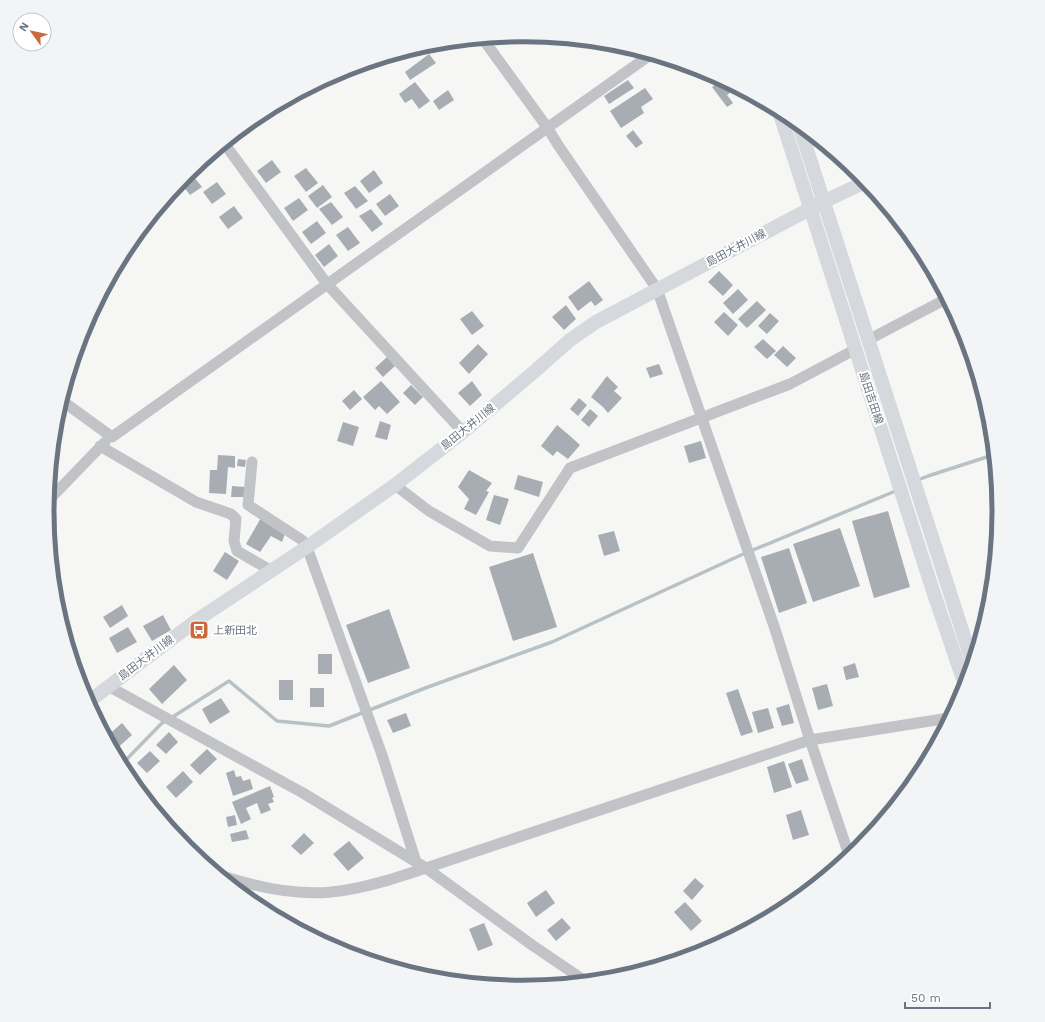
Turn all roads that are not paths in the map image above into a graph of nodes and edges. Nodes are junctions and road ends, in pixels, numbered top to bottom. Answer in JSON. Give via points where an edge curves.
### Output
{"nodes":[{"id":1,"x":486,"y":44,"type":"edge"},
{"id":2,"x":644,"y":58,"type":"edge"},
{"id":3,"x":782,"y":120,"type":"edge"},
{"id":4,"x":547,"y":127,"type":"junction"},
{"id":5,"x":802,"y":135,"type":"edge"},
{"id":6,"x":227,"y":147,"type":"edge"},
{"id":7,"x":859,"y":185,"type":"edge"},
{"id":8,"x":823,"y":202,"type":"junction"},
{"id":9,"x":810,"y":208,"type":"junction"},
{"id":10,"x":327,"y":284,"type":"junction"},
{"id":11,"x":657,"y":289,"type":"junction"},
{"id":12,"x":942,"y":301,"type":"edge"},
{"id":13,"x":868,"y":340,"type":"junction"},
{"id":14,"x":856,"y":349,"type":"junction"},
{"id":15,"x":66,"y":404,"type":"edge"},
{"id":16,"x":702,"y":418,"type":"junction"},
{"id":17,"x":463,"y":432,"type":"junction"},
{"id":18,"x":112,"y":437,"type":"junction"},
{"id":19,"x":100,"y":446,"type":"junction"},
{"id":20,"x":252,"y":462,"type":"dead end"},
{"id":21,"x":395,"y":484,"type":"junction"},
{"id":22,"x":55,"y":494,"type":"edge"},
{"id":23,"x":307,"y":547,"type":"junction"},
{"id":24,"x":272,"y":571,"type":"junction"},
{"id":25,"x":970,"y":653,"type":"edge"},
{"id":26,"x":962,"y":675,"type":"edge"},
{"id":27,"x":108,"y":686,"type":"junction"},
{"id":28,"x":93,"y":698,"type":"edge"},
{"id":29,"x":942,"y":719,"type":"edge"},
{"id":30,"x":810,"y":740,"type":"junction"},
{"id":31,"x":848,"y":849,"type":"edge"},
{"id":32,"x":416,"y":862,"type":"junction"},
{"id":33,"x":426,"y":868,"type":"junction"},
{"id":34,"x":240,"y":885,"type":"edge"},
{"id":35,"x":578,"y":977,"type":"edge"}],
"edges":[{"from":1,"to":4,"type":"street"},
{"from":2,"to":4,"type":"street"},
{"from":3,"to":9,"type":"main road","name":"島田吉田線"},
{"from":4,"to":10,"type":"street"},
{"from":4,"to":11,"type":"street"},
{"from":5,"to":8,"type":"main road","name":"島田吉田線"},
{"from":6,"to":10,"type":"street"},
{"from":7,"to":8,"type":"main road","name":"島田大井川線"},
{"from":8,"to":9,"type":"main road","name":"島田大井川線"},
{"from":8,"to":13,"type":"main road","name":"島田吉田線"},
{"from":9,"to":11,"type":"main road","name":"島田大井川線"},
{"from":9,"to":14,"type":"main road","name":"島田吉田線"},
{"from":10,"to":17,"type":"street"},
{"from":10,"to":18,"type":"street"},
{"from":11,"to":16,"type":"street"},
{"from":11,"to":17,"type":"main road","name":"島田大井川線","via":[[596,322],[570,340]]},
{"from":12,"to":13,"type":"street"},
{"from":13,"to":25,"type":"main road","name":"島田吉田線"},
{"from":14,"to":16,"type":"street","via":[[790,384]]},
{"from":14,"to":26,"type":"main road","name":"島田吉田線"},
{"from":15,"to":18,"type":"street"},
{"from":16,"to":21,"type":"street","via":[[570,468],[518,548],[490,546],[429,511]]},
{"from":16,"to":30,"type":"street","via":[[775,629]]},
{"from":17,"to":21,"type":"main road","name":"島田大井川線"},
{"from":18,"to":19,"type":"street"},
{"from":19,"to":22,"type":"street"},
{"from":19,"to":24,"type":"street","via":[[196,502],[231,514],[236,518],[234,541],[237,551]]},
{"from":20,"to":23,"type":"street","via":[[248,505],[302,540]]},
{"from":21,"to":23,"type":"main road","name":"島田大井川線"},
{"from":23,"to":24,"type":"main road","name":"島田大井川線"},
{"from":23,"to":32,"type":"street","via":[[382,755]]},
{"from":24,"to":27,"type":"main road","name":"島田大井川線","via":[[197,620]]},
{"from":27,"to":28,"type":"main road","name":"島田大井川線"},
{"from":27,"to":32,"type":"street","via":[[303,793]]},
{"from":29,"to":30,"type":"street"},
{"from":30,"to":31,"type":"street"},
{"from":30,"to":33,"type":"street"},
{"from":32,"to":33,"type":"street"},
{"from":33,"to":34,"type":"street","via":[[366,886],[331,892]]},
{"from":33,"to":35,"type":"street"}]}
